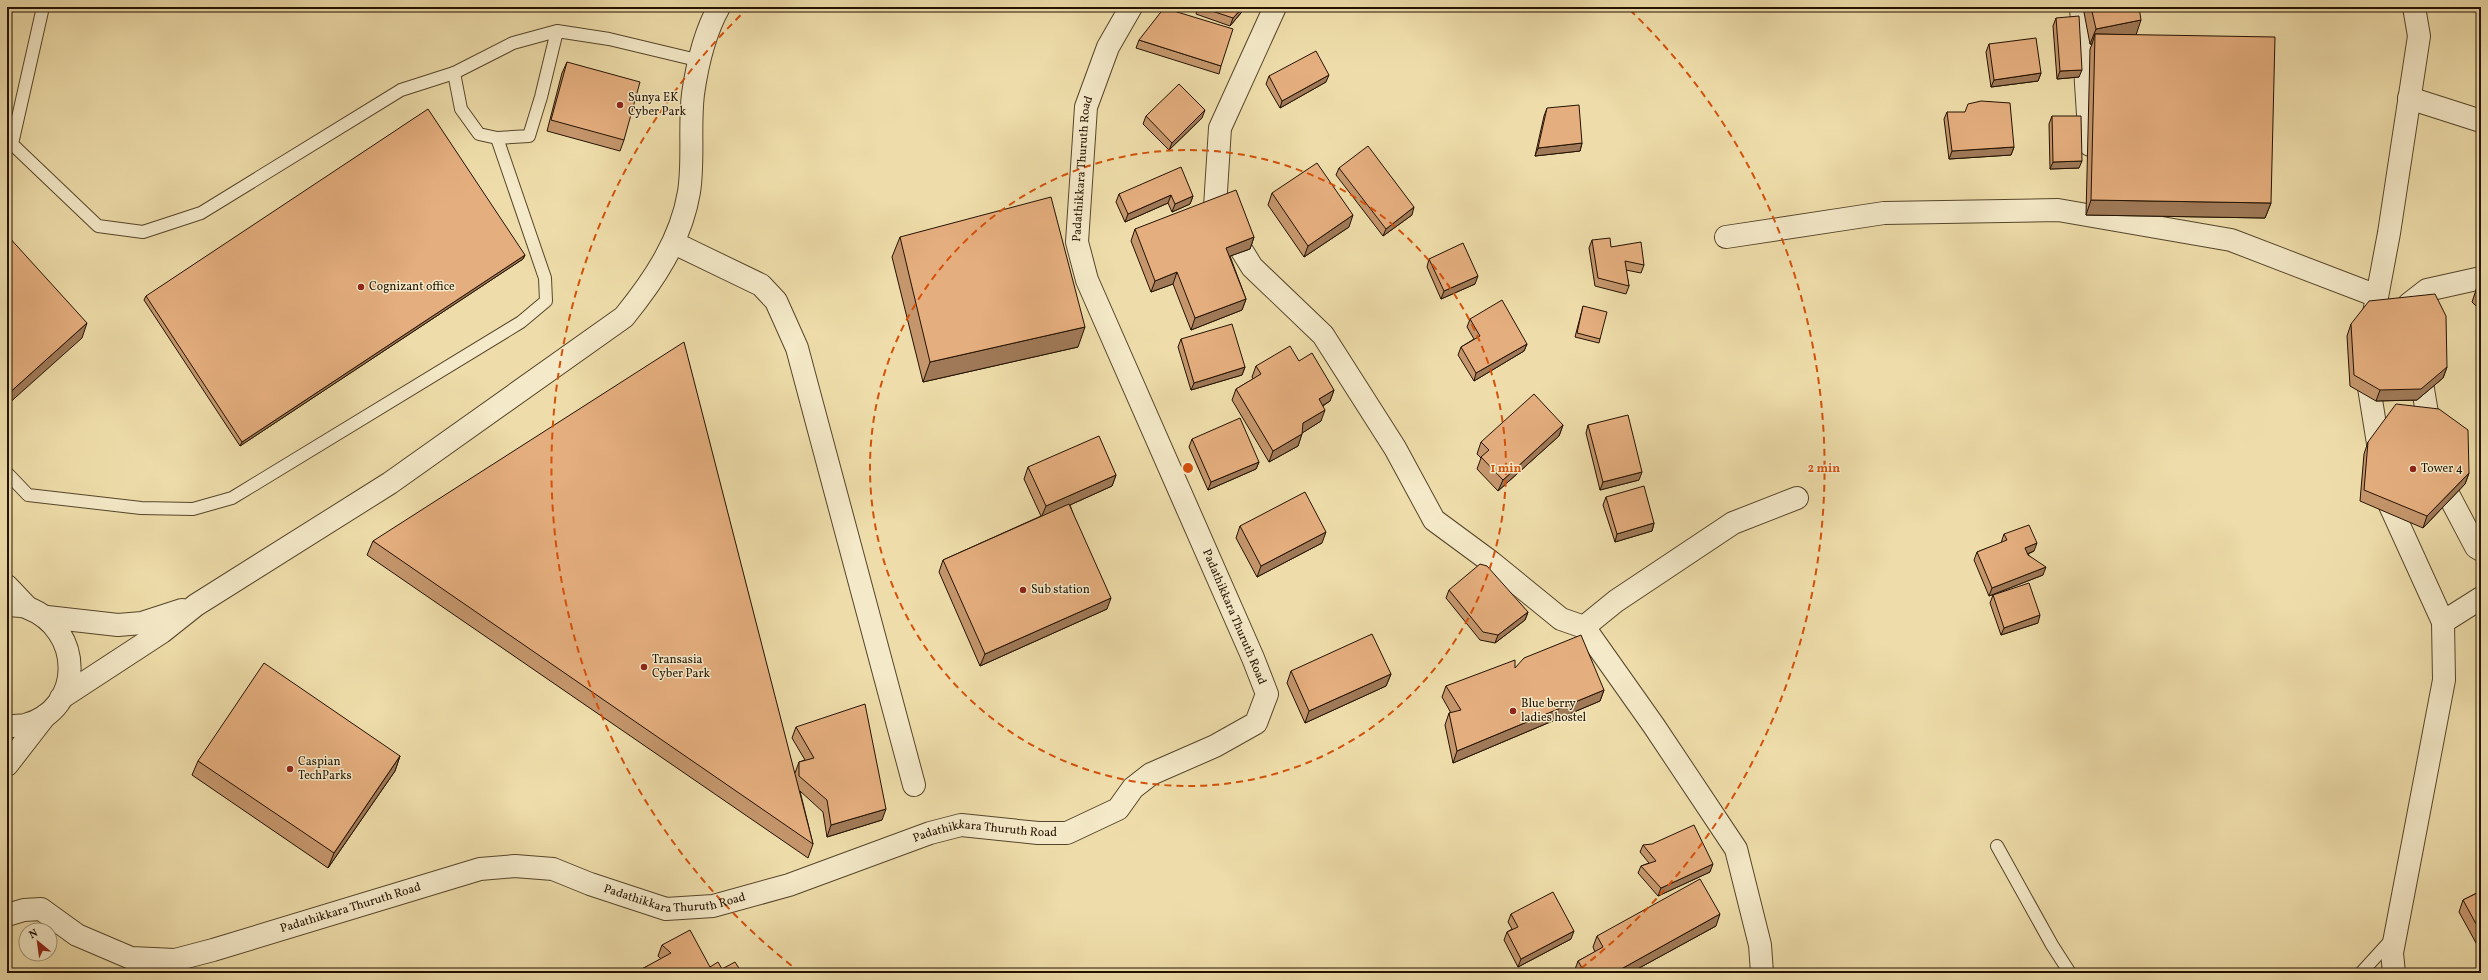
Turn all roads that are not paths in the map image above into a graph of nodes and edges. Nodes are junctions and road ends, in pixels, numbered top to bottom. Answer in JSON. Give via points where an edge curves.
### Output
{"nodes":[{"id":1,"x":43,"y":7,"type":"edge"},
{"id":2,"x":719,"y":7,"type":"edge"},
{"id":3,"x":1131,"y":7,"type":"edge"},
{"id":4,"x":1275,"y":7,"type":"edge"},
{"id":5,"x":2081,"y":7,"type":"edge"},
{"id":6,"x":2414,"y":7,"type":"edge"},
{"id":7,"x":557,"y":31,"type":"junction"},
{"id":8,"x":701,"y":62,"type":"junction"},
{"id":9,"x":454,"y":73,"type":"junction"},
{"id":10,"x":2409,"y":98,"type":"junction"},
{"id":11,"x":2481,"y":121,"type":"edge"},
{"id":12,"x":497,"y":138,"type":"junction"},
{"id":13,"x":10,"y":146,"type":"edge"},
{"id":14,"x":2091,"y":165,"type":"edge"},
{"id":15,"x":2093,"y":194,"type":"edge"},
{"id":16,"x":2095,"y":216,"type":"junction"},
{"id":17,"x":1726,"y":237,"type":"dead end"},
{"id":18,"x":674,"y":243,"type":"junction"},
{"id":19,"x":2481,"y":278,"type":"edge"},
{"id":20,"x":2377,"y":296,"type":"junction"},
{"id":21,"x":7,"y":473,"type":"edge"},
{"id":22,"x":1796,"y":498,"type":"dead end"},
{"id":23,"x":2481,"y":550,"type":"edge"},
{"id":24,"x":7,"y":586,"type":"edge"},
{"id":25,"x":2481,"y":598,"type":"edge"},
{"id":26,"x":196,"y":605,"type":"junction"},
{"id":27,"x":17,"y":606,"type":"edge"},
{"id":28,"x":47,"y":617,"type":"junction"},
{"id":29,"x":2443,"y":622,"type":"junction"},
{"id":30,"x":1584,"y":627,"type":"junction"},
{"id":31,"x":61,"y":698,"type":"junction"},
{"id":32,"x":46,"y":715,"type":"junction"},
{"id":33,"x":7,"y":726,"type":"edge"},
{"id":34,"x":7,"y":765,"type":"edge"},
{"id":35,"x":914,"y":786,"type":"dead end"},
{"id":36,"x":1998,"y":846,"type":"dead end"},
{"id":37,"x":7,"y":915,"type":"edge"},
{"id":38,"x":2396,"y":934,"type":"junction"},
{"id":39,"x":1762,"y":973,"type":"edge"},
{"id":40,"x":2070,"y":973,"type":"edge"},
{"id":41,"x":2361,"y":973,"type":"edge"},
{"id":42,"x":2394,"y":973,"type":"edge"}],
"edges":[{"from":1,"to":13,"type":"lane"},
{"from":2,"to":8,"type":"street","via":[[711,21]]},
{"from":3,"to":37,"type":"street","name":"Padathikkara Thuruth Road","via":[[1108,47],[1086,107],[1077,242],[1087,280],[1261,680],[1266,694],[1256,723],[1215,746],[1151,774],[1133,788],[1118,809],[1068,833],[1038,833],[961,825],[930,832],[789,885],[713,906],[666,909],[553,869],[515,866],[480,869],[176,960],[131,958],[77,935],[41,909]]},
{"from":4,"to":30,"type":"street","via":[[1220,128],[1215,207],[1252,267],[1323,335],[1395,448],[1434,520],[1561,619]]},
{"from":5,"to":14,"type":"street"},
{"from":6,"to":10,"type":"street","via":[[2419,36]]},
{"from":7,"to":8,"type":"lane","via":[[609,39]]},
{"from":7,"to":9,"type":"lane","via":[[513,44]]},
{"from":7,"to":12,"type":"lane","via":[[529,136]]},
{"from":8,"to":18,"type":"street","via":[[693,94],[688,192]]},
{"from":9,"to":12,"type":"lane","via":[[461,108],[479,134]]},
{"from":9,"to":13,"type":"lane","via":[[401,90],[201,214],[143,232],[98,226]]},
{"from":10,"to":11,"type":"street"},
{"from":10,"to":20,"type":"street"},
{"from":12,"to":21,"type":"lane","via":[[545,278],[546,301],[520,322],[232,498],[193,509],[141,508],[28,495]]},
{"from":15,"to":16,"type":"street"},
{"from":16,"to":17,"type":"street","via":[[2058,210],[1884,213]]},
{"from":16,"to":20,"type":"street","via":[[2231,240]]},
{"from":18,"to":26,"type":"street","via":[[653,281],[624,318],[390,483]]},
{"from":18,"to":35,"type":"street","via":[[761,286],[776,301],[797,348]]},
{"from":19,"to":23,"type":"street","via":[[2427,290],[2409,304],[2438,477],[2476,546]]},
{"from":20,"to":29,"type":"street","via":[[2365,363],[2387,499]]},
{"from":22,"to":30,"type":"street","via":[[1733,523],[1616,601]]},
{"from":24,"to":27,"type":"street"},
{"from":25,"to":29,"type":"street"},
{"from":26,"to":28,"type":"street","via":[[142,623],[118,625]]},
{"from":26,"to":31,"type":"street","via":[[162,632]]},
{"from":27,"to":28,"type":"street"},
{"from":28,"to":31,"type":"street","via":[[62,634],[70,655],[69,677]]},
{"from":29,"to":38,"type":"street","via":[[2444,680]]},
{"from":30,"to":39,"type":"street","via":[[1736,849],[1760,945]]},
{"from":31,"to":32,"type":"street"},
{"from":32,"to":33,"type":"street","via":[[25,725]]},
{"from":32,"to":34,"type":"street"},
{"from":36,"to":40,"type":"lane"},
{"from":38,"to":41,"type":"lane"},
{"from":38,"to":42,"type":"street","via":[[2392,953]]}]}
